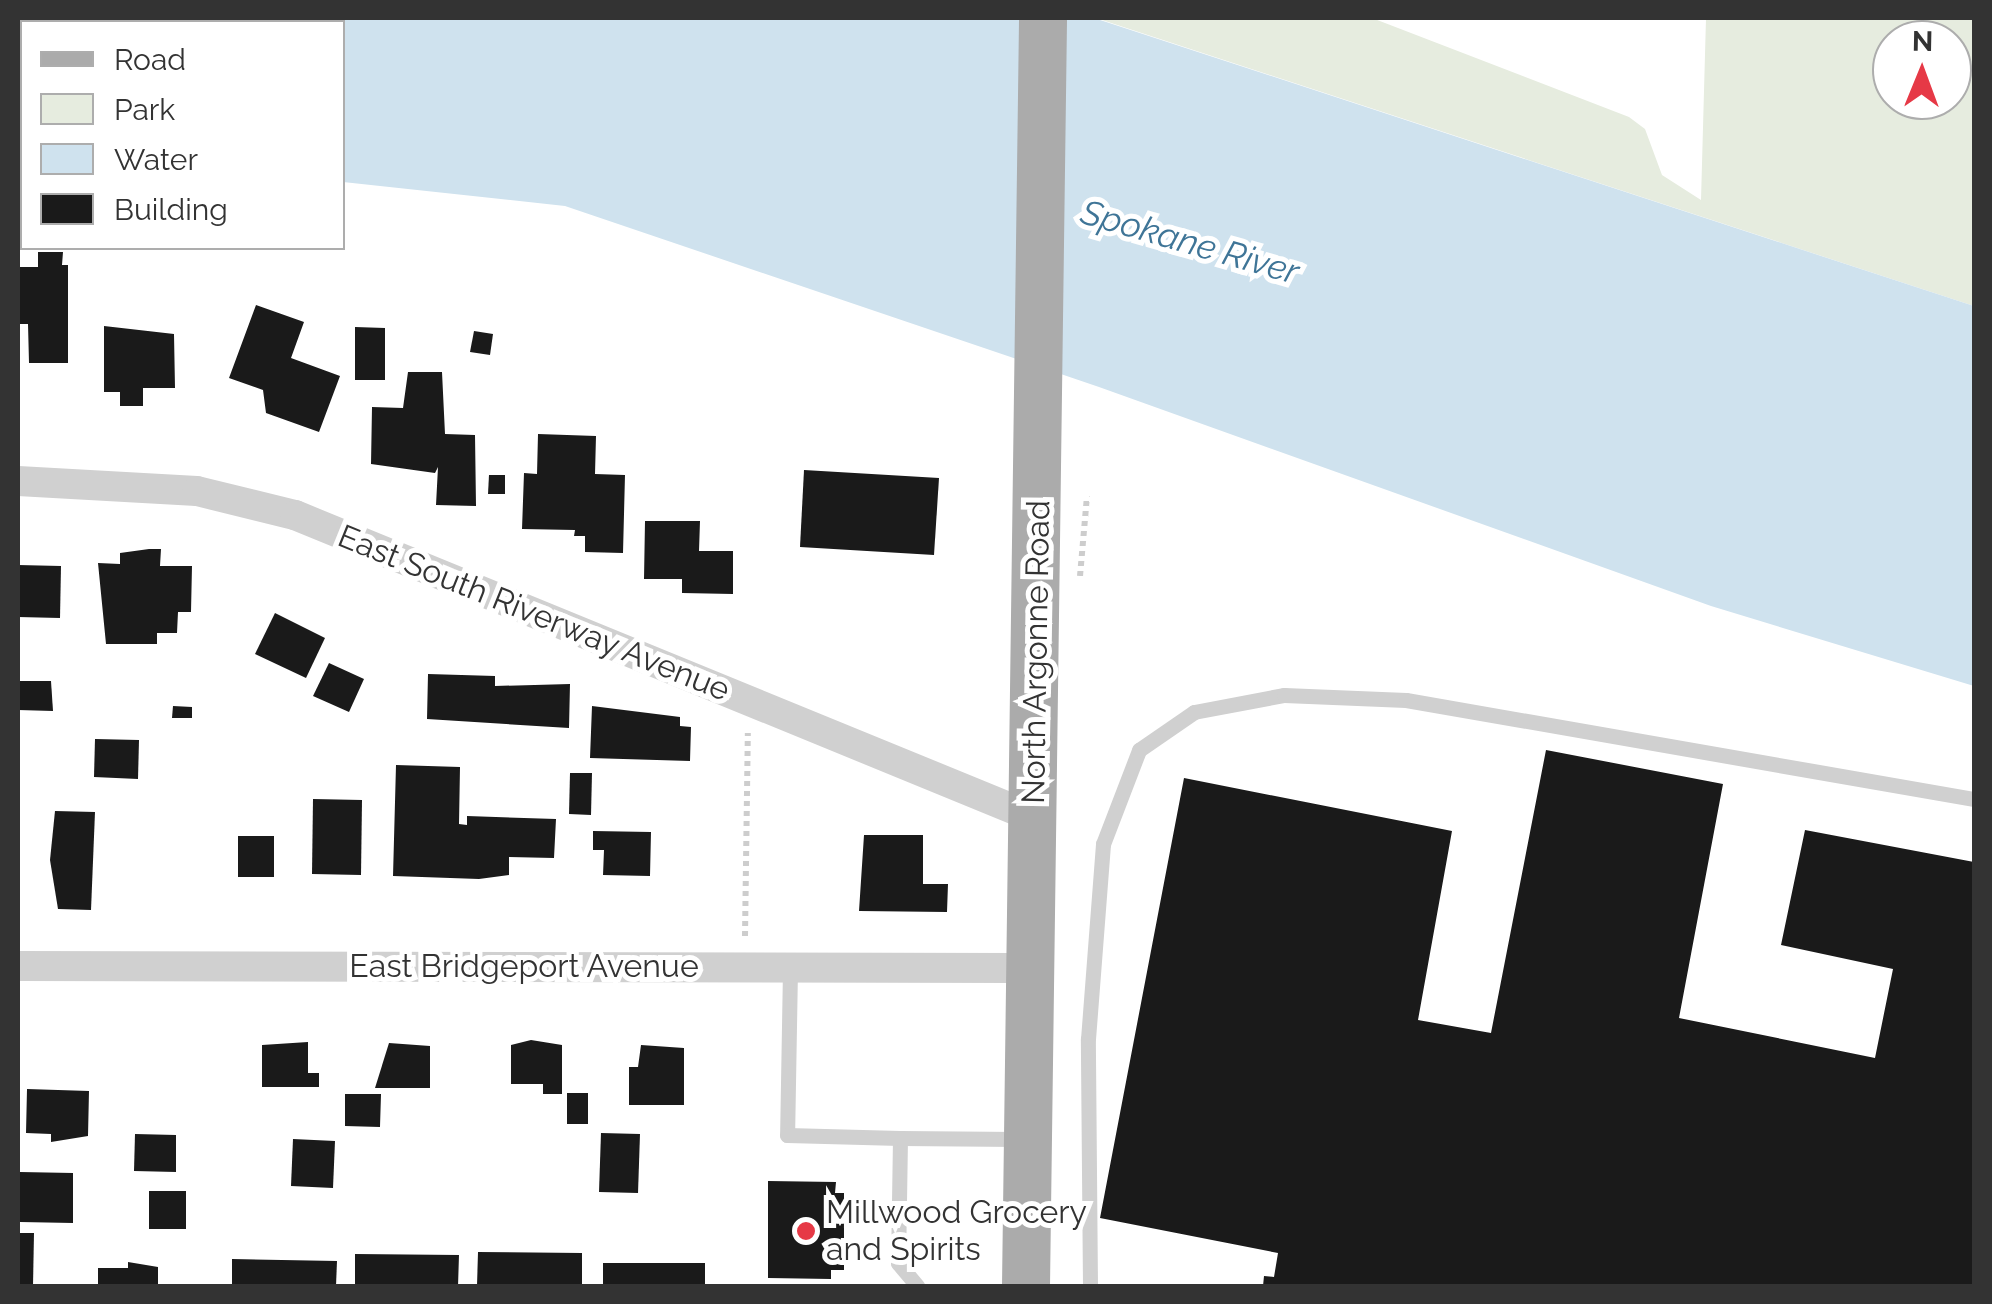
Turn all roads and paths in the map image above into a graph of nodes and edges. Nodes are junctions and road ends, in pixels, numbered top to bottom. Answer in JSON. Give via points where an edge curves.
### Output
{"nodes":[{"id":1,"x":1043,"y":18,"type":"edge"},
{"id":2,"x":18,"y":481,"type":"edge"},
{"id":3,"x":748,"y":701,"type":"junction"},
{"id":4,"x":1974,"y":800,"type":"edge"},
{"id":5,"x":1032,"y":817,"type":"junction"},
{"id":6,"x":18,"y":966,"type":"edge"},
{"id":7,"x":745,"y":967,"type":"junction"},
{"id":8,"x":1030,"y":968,"type":"junction"},
{"id":9,"x":790,"y":969,"type":"junction"},
{"id":10,"x":900,"y":1138,"type":"junction"},
{"id":11,"x":1028,"y":1140,"type":"junction"},
{"id":12,"x":917,"y":1286,"type":"edge"},
{"id":13,"x":1026,"y":1286,"type":"edge"},
{"id":14,"x":1090,"y":1286,"type":"edge"}],
"edges":[{"from":1,"to":5,"type":"main road","name":"North Argonne Road"},
{"from":2,"to":3,"type":"street","name":"East South Riverway Avenue","via":[[197,491],[295,515]]},
{"from":3,"to":5,"type":"street","name":"East South Riverway Avenue"},
{"from":3,"to":7,"type":"path"},
{"from":4,"to":14,"type":"lane","via":[[1406,700],[1284,695],[1194,712],[1139,750],[1103,844],[1088,1039]]},
{"from":5,"to":8,"type":"main road","name":"North Argonne Road"},
{"from":6,"to":7,"type":"street","name":"East Bridgeport Avenue"},
{"from":7,"to":9,"type":"street","name":"East Bridgeport Avenue"},
{"from":8,"to":9,"type":"street","name":"East Bridgeport Avenue"},
{"from":8,"to":11,"type":"main road","name":"North Argonne Road"},
{"from":9,"to":10,"type":"lane","via":[[787,1135]]},
{"from":10,"to":11,"type":"lane"},
{"from":10,"to":12,"type":"lane","via":[[898,1263]]},
{"from":11,"to":13,"type":"main road","name":"North Argonne Road"}]}
